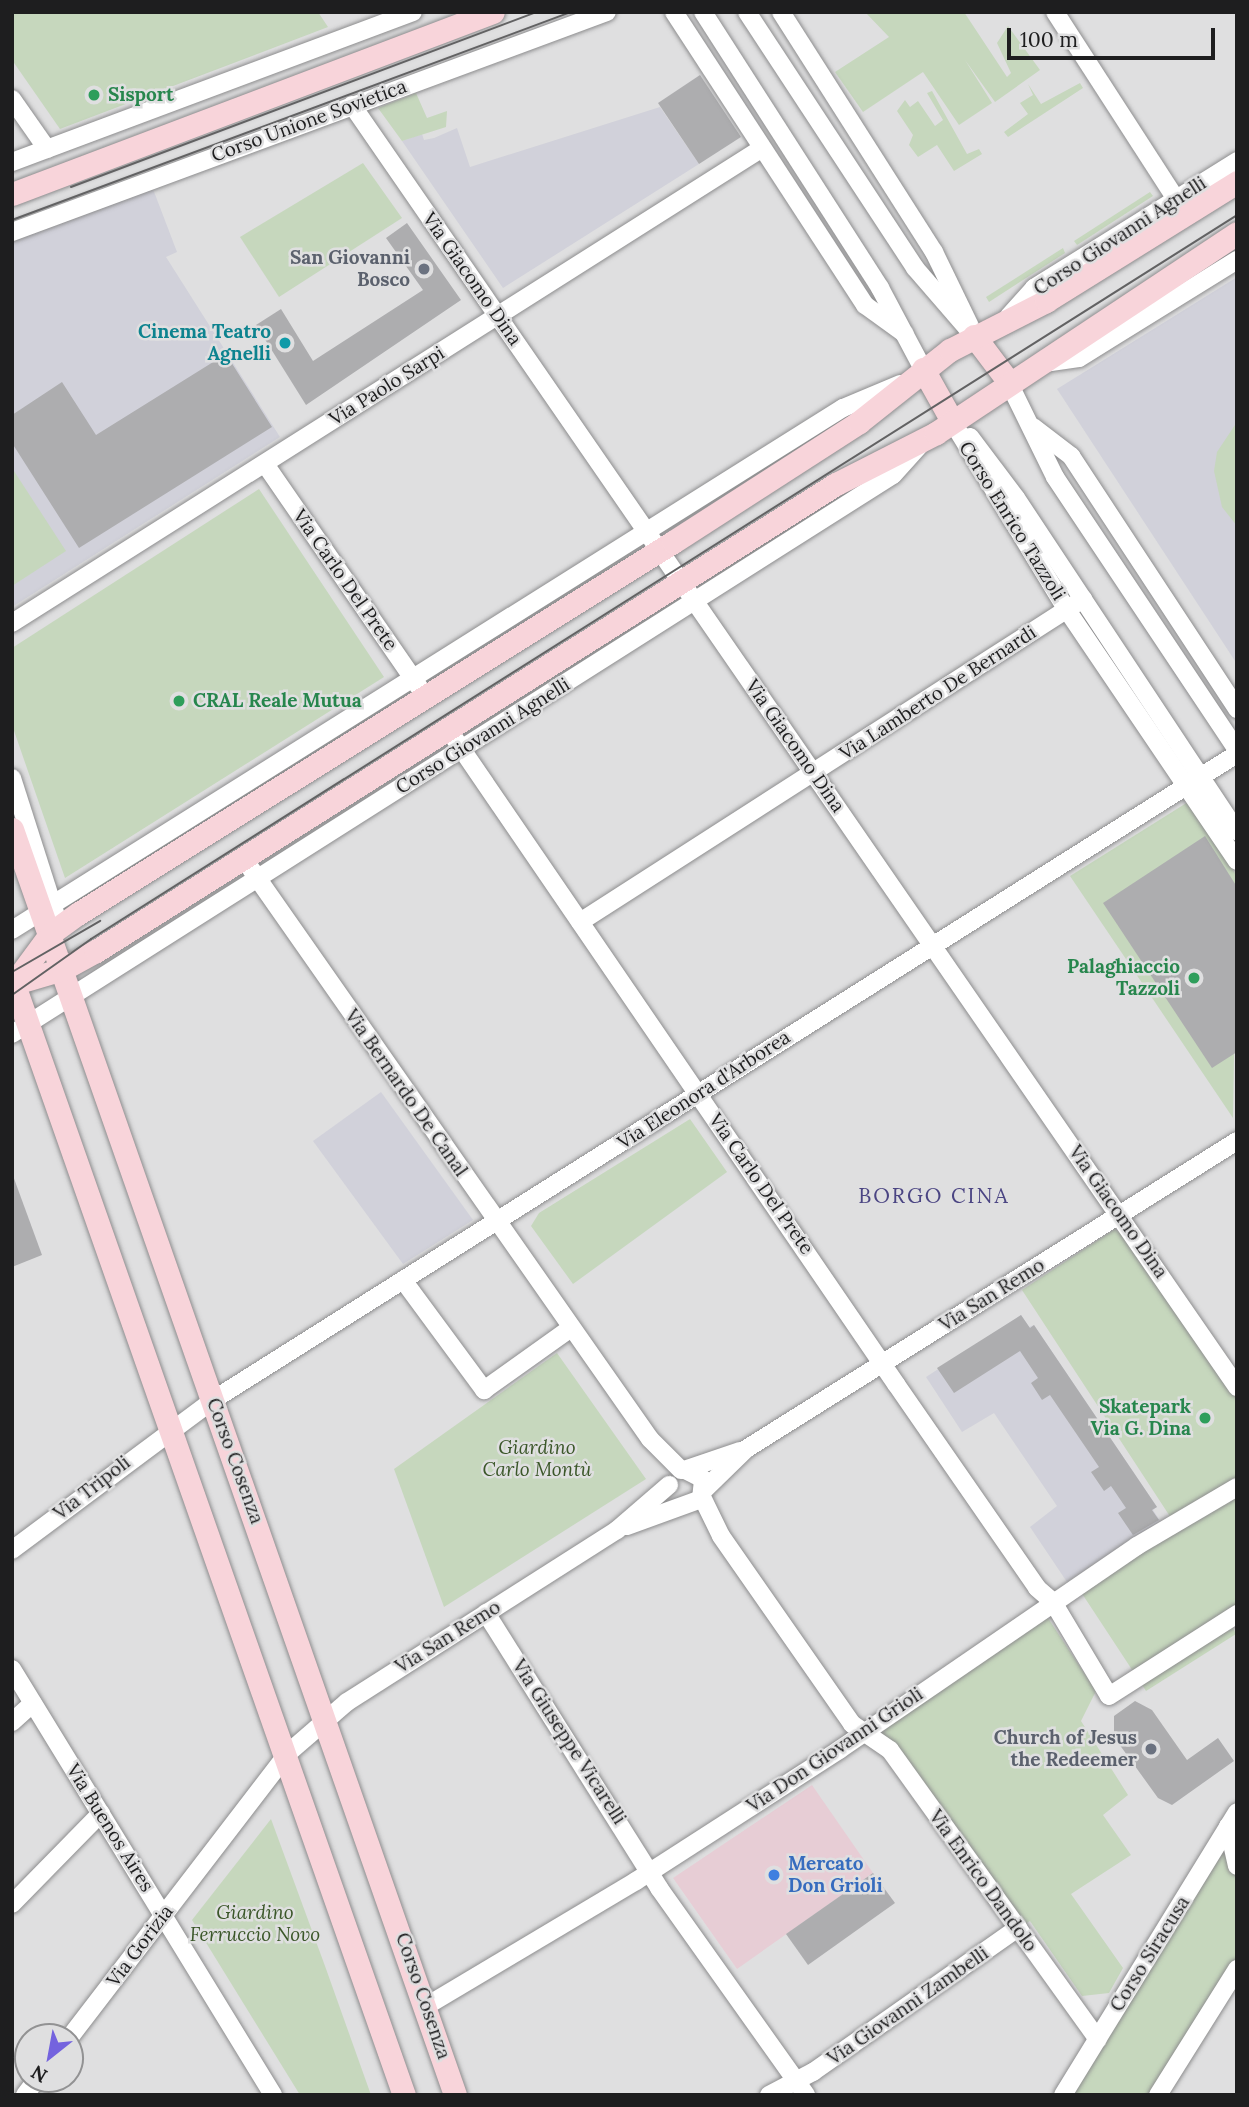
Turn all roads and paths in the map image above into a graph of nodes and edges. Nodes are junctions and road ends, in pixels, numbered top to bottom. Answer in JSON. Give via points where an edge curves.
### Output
{"nodes":[{"id":1,"x":413,"y":12,"type":"edge"},
{"id":2,"x":493,"y":12,"type":"edge"},
{"id":3,"x":607,"y":12,"type":"edge"},
{"id":4,"x":674,"y":12,"type":"edge"},
{"id":5,"x":703,"y":12,"type":"edge"},
{"id":6,"x":747,"y":12,"type":"edge"},
{"id":7,"x":780,"y":12,"type":"edge"},
{"id":8,"x":1055,"y":12,"type":"edge"},
{"id":9,"x":251,"y":73,"type":"junction"},
{"id":10,"x":289,"y":88,"type":"junction"},
{"id":11,"x":12,"y":99,"type":"edge"},
{"id":12,"x":352,"y":105,"type":"junction"},
{"id":13,"x":47,"y":149,"type":"junction"},
{"id":14,"x":761,"y":149,"type":"junction"},
{"id":15,"x":1237,"y":161,"type":"edge"},
{"id":16,"x":12,"y":162,"type":"edge"},
{"id":17,"x":1237,"y":182,"type":"edge"},
{"id":18,"x":12,"y":194,"type":"edge"},
{"id":19,"x":1176,"y":199,"type":"junction"},
{"id":20,"x":12,"y":232,"type":"edge"},
{"id":21,"x":1237,"y":233,"type":"edge"},
{"id":22,"x":1237,"y":260,"type":"edge"},
{"id":23,"x":498,"y":316,"type":"junction"},
{"id":24,"x":1008,"y":317,"type":"junction"},
{"id":25,"x":905,"y":334,"type":"junction"},
{"id":26,"x":974,"y":336,"type":"junction"},
{"id":27,"x":1031,"y":366,"type":"junction"},
{"id":28,"x":923,"y":369,"type":"junction"},
{"id":29,"x":1009,"y":381,"type":"junction"},
{"id":30,"x":900,"y":384,"type":"junction"},
{"id":31,"x":952,"y":421,"type":"junction"},
{"id":32,"x":1031,"y":425,"type":"junction"},
{"id":33,"x":927,"y":437,"type":"junction"},
{"id":34,"x":265,"y":464,"type":"junction"},
{"id":35,"x":646,"y":531,"type":"junction"},
{"id":36,"x":660,"y":551,"type":"junction"},
{"id":37,"x":682,"y":582,"type":"junction"},
{"id":38,"x":1083,"y":599,"type":"junction"},
{"id":39,"x":695,"y":602,"type":"junction"},
{"id":40,"x":1067,"y":610,"type":"junction"},
{"id":41,"x":12,"y":623,"type":"edge"},
{"id":42,"x":419,"y":688,"type":"junction"},
{"id":43,"x":1237,"y":709,"type":"edge"},
{"id":44,"x":448,"y":729,"type":"junction"},
{"id":45,"x":462,"y":749,"type":"junction"},
{"id":46,"x":1237,"y":752,"type":"edge"},
{"id":47,"x":813,"y":772,"type":"junction"},
{"id":48,"x":12,"y":778,"type":"edge"},
{"id":49,"x":1193,"y":781,"type":"junction"},
{"id":50,"x":219,"y":812,"type":"junction"},
{"id":51,"x":12,"y":829,"type":"edge"},
{"id":52,"x":1237,"y":832,"type":"edge"},
{"id":53,"x":243,"y":858,"type":"junction"},
{"id":54,"x":1237,"y":861,"type":"edge"},
{"id":55,"x":257,"y":878,"type":"junction"},
{"id":56,"x":50,"y":919,"type":"junction"},
{"id":57,"x":580,"y":922,"type":"junction"},
{"id":58,"x":12,"y":932,"type":"edge"},
{"id":59,"x":932,"y":945,"type":"junction"},
{"id":60,"x":13,"y":982,"type":"edge"},
{"id":61,"x":68,"y":983,"type":"junction"},
{"id":62,"x":20,"y":1029,"type":"edge"},
{"id":63,"x":698,"y":1094,"type":"junction"},
{"id":64,"x":1237,"y":1141,"type":"edge"},
{"id":65,"x":1122,"y":1214,"type":"junction"},
{"id":66,"x":497,"y":1222,"type":"junction"},
{"id":67,"x":403,"y":1280,"type":"junction"},
{"id":68,"x":571,"y":1328,"type":"junction"},
{"id":69,"x":883,"y":1363,"type":"junction"},
{"id":70,"x":1237,"y":1387,"type":"edge"},
{"id":71,"x":213,"y":1400,"type":"junction"},
{"id":72,"x":173,"y":1427,"type":"junction"},
{"id":73,"x":746,"y":1449,"type":"junction"},
{"id":74,"x":676,"y":1477,"type":"junction"},
{"id":75,"x":1237,"y":1487,"type":"edge"},
{"id":76,"x":695,"y":1499,"type":"junction"},
{"id":77,"x":617,"y":1530,"type":"junction"},
{"id":78,"x":12,"y":1550,"type":"edge"},
{"id":79,"x":1053,"y":1602,"type":"junction"},
{"id":80,"x":486,"y":1612,"type":"junction"},
{"id":81,"x":1237,"y":1614,"type":"edge"},
{"id":82,"x":12,"y":1669,"type":"edge"},
{"id":83,"x":33,"y":1703,"type":"junction"},
{"id":84,"x":326,"y":1718,"type":"junction"},
{"id":85,"x":12,"y":1722,"type":"edge"},
{"id":86,"x":861,"y":1732,"type":"junction"},
{"id":87,"x":286,"y":1754,"type":"junction"},
{"id":88,"x":101,"y":1813,"type":"junction"},
{"id":89,"x":1232,"y":1819,"type":"edge"},
{"id":90,"x":1237,"y":1866,"type":"edge"},
{"id":91,"x":650,"y":1872,"type":"junction"},
{"id":92,"x":12,"y":1904,"type":"edge"},
{"id":93,"x":164,"y":1914,"type":"junction"},
{"id":94,"x":1018,"y":1928,"type":"junction"},
{"id":95,"x":1237,"y":1969,"type":"edge"},
{"id":96,"x":428,"y":2005,"type":"junction"},
{"id":97,"x":81,"y":2023,"type":"edge"},
{"id":98,"x":1098,"y":2039,"type":"junction"},
{"id":99,"x":801,"y":2088,"type":"edge"},
{"id":100,"x":273,"y":2095,"type":"edge"},
{"id":101,"x":404,"y":2095,"type":"edge"},
{"id":102,"x":456,"y":2095,"type":"edge"},
{"id":103,"x":769,"y":2095,"type":"edge"},
{"id":104,"x":1063,"y":2095,"type":"edge"},
{"id":105,"x":1158,"y":2095,"type":"edge"}],
"edges":[{"from":1,"to":9,"type":"street"},
{"from":2,"to":10,"type":"main road","name":"Corso Unione Sovietica"},
{"from":3,"to":12,"type":"street","name":"Corso Unione Sovietica"},
{"from":4,"to":14,"type":"street"},
{"from":5,"to":25,"type":"street"},
{"from":6,"to":26,"type":"street","via":[[915,268]]},
{"from":7,"to":26,"type":"street","via":[[934,252]]},
{"from":8,"to":19,"type":"street"},
{"from":9,"to":10,"type":"street","name":"Corso Unione Sovietica"},
{"from":9,"to":13,"type":"street"},
{"from":10,"to":18,"type":"main road","name":"Corso Unione Sovietica"},
{"from":11,"to":13,"type":"street"},
{"from":12,"to":20,"type":"street","name":"Corso Unione Sovietica"},
{"from":12,"to":23,"type":"street","name":"Via Giacomo Dina"},
{"from":13,"to":16,"type":"street"},
{"from":14,"to":23,"type":"street","name":"Via Paolo Sarpi"},
{"from":14,"to":25,"type":"street","via":[[865,305]]},
{"from":15,"to":19,"type":"street","name":"Corso Giovanni Agnelli"},
{"from":17,"to":24,"type":"main road","name":"Corso Giovanni Agnelli","via":[[1046,301]]},
{"from":19,"to":24,"type":"street","name":"Corso Giovanni Agnelli","via":[[1034,288]]},
{"from":21,"to":27,"type":"main road","name":"Corso Giovanni Agnelli"},
{"from":22,"to":27,"type":"street","name":"Corso Giovanni Agnelli","via":[[1079,358]]},
{"from":23,"to":34,"type":"street","name":"Via Paolo Sarpi"},
{"from":23,"to":35,"type":"street","name":"Via Giacomo Dina"},
{"from":24,"to":26,"type":"main road","name":"Corso Giovanni Agnelli"},
{"from":25,"to":28,"type":"street"},
{"from":26,"to":28,"type":"main road","name":"Corso Giovanni Agnelli"},
{"from":26,"to":29,"type":"main road"},
{"from":27,"to":29,"type":"main road","name":"Corso Giovanni Agnelli"},
{"from":28,"to":30,"type":"main road"},
{"from":28,"to":31,"type":"main road"},
{"from":29,"to":31,"type":"main road","name":"Corso Giovanni Agnelli"},
{"from":29,"to":32,"type":"street"},
{"from":30,"to":35,"type":"street","via":[[843,408]]},
{"from":30,"to":36,"type":"main road","via":[[859,422]]},
{"from":31,"to":33,"type":"main road","name":"Corso Giovanni Agnelli"},
{"from":31,"to":38,"type":"street","name":"Corso Enrico Tazzoli","via":[[978,444]]},
{"from":31,"to":40,"type":"street","name":"Corso Enrico Tazzoli"},
{"from":32,"to":43,"type":"street","via":[[1071,456]]},
{"from":32,"to":46,"type":"street","via":[[1055,477]]},
{"from":33,"to":37,"type":"main road","name":"Corso Giovanni Agnelli","via":[[868,464]]},
{"from":33,"to":39,"type":"street","name":"Corso Giovanni Agnelli","via":[[893,475]]},
{"from":34,"to":41,"type":"street","name":"Via Paolo Sarpi"},
{"from":34,"to":42,"type":"street","name":"Via Carlo Del Prete"},
{"from":35,"to":36,"type":"street","name":"Via Giacomo Dina"},
{"from":35,"to":42,"type":"street"},
{"from":36,"to":37,"type":"street","name":"Via Giacomo Dina"},
{"from":36,"to":42,"type":"main road"},
{"from":37,"to":39,"type":"street","name":"Via Giacomo Dina"},
{"from":37,"to":44,"type":"main road","name":"Corso Giovanni Agnelli"},
{"from":38,"to":40,"type":"street","name":"Via Lamberto De Bernardi"},
{"from":38,"to":49,"type":"street","name":"Corso Enrico Tazzoli"},
{"from":39,"to":45,"type":"street","name":"Corso Giovanni Agnelli"},
{"from":39,"to":47,"type":"street","name":"Via Giacomo Dina"},
{"from":40,"to":47,"type":"street","name":"Via Lamberto De Bernardi"},
{"from":40,"to":49,"type":"street","name":"Corso Enrico Tazzoli"},
{"from":42,"to":50,"type":"main road"},
{"from":44,"to":45,"type":"street","name":"Via Carlo Del Prete"},
{"from":44,"to":53,"type":"main road","name":"Corso Giovanni Agnelli"},
{"from":45,"to":55,"type":"street","name":"Corso Giovanni Agnelli"},
{"from":45,"to":57,"type":"street","name":"Via Carlo Del Prete"},
{"from":46,"to":49,"type":"street","name":"Via Eleonora d'Arborea"},
{"from":47,"to":57,"type":"street","name":"Via Lamberto De Bernardi"},
{"from":47,"to":59,"type":"street","name":"Via Giacomo Dina"},
{"from":48,"to":56,"type":"street","name":"Corso Cosenza"},
{"from":49,"to":52,"type":"street","name":"Corso Enrico Tazzoli"},
{"from":49,"to":54,"type":"street","name":"Corso Enrico Tazzoli"},
{"from":49,"to":59,"type":"street","name":"Via Eleonora d'Arborea"},
{"from":50,"to":56,"type":"street"},
{"from":50,"to":56,"type":"main road","via":[[79,913]]},
{"from":51,"to":56,"type":"main road","name":"Corso Cosenza"},
{"from":53,"to":55,"type":"street","name":"Via Bernardo De Canal"},
{"from":53,"to":61,"type":"main road","name":"Corso Giovanni Agnelli","via":[[96,951]]},
{"from":55,"to":61,"type":"street","name":"Corso Giovanni Agnelli"},
{"from":55,"to":66,"type":"street","name":"Via Bernardo De Canal"},
{"from":56,"to":58,"type":"street"},
{"from":56,"to":60,"type":"main road"},
{"from":56,"to":61,"type":"main road","name":"Corso Cosenza"},
{"from":57,"to":63,"type":"street","name":"Via Carlo Del Prete"},
{"from":59,"to":63,"type":"street","name":"Via Eleonora d'Arborea"},
{"from":59,"to":65,"type":"street","name":"Via Giacomo Dina"},
{"from":60,"to":61,"type":"main road","name":"Corso Giovanni Agnelli"},
{"from":60,"to":62,"type":"main road"},
{"from":61,"to":62,"type":"street","name":"Corso Giovanni Agnelli"},
{"from":61,"to":71,"type":"main road","name":"Corso Cosenza"},
{"from":62,"to":72,"type":"main road"},
{"from":63,"to":66,"type":"street","name":"Via Eleonora d'Arborea"},
{"from":63,"to":69,"type":"street","name":"Via Carlo Del Prete"},
{"from":64,"to":65,"type":"street","name":"Via San Remo"},
{"from":65,"to":69,"type":"street","name":"Via San Remo"},
{"from":65,"to":70,"type":"street","name":"Via Giacomo Dina"},
{"from":66,"to":67,"type":"street","name":"Via Eleonora d'Arborea"},
{"from":66,"to":68,"type":"street","name":"Via Bernardo De Canal"},
{"from":67,"to":68,"type":"street","via":[[484,1390]]},
{"from":67,"to":71,"type":"street","name":"Via Eleonora d'Arborea"},
{"from":68,"to":74,"type":"street","name":"Via Bernardo De Canal"},
{"from":69,"to":73,"type":"street","name":"Via San Remo"},
{"from":69,"to":79,"type":"street","name":"Via Carlo Del Prete","via":[[1037,1588]]},
{"from":71,"to":72,"type":"street","name":"Via Eleonora d'Arborea"},
{"from":71,"to":84,"type":"main road","name":"Corso Cosenza"},
{"from":72,"to":78,"type":"street","name":"Via Tripoli"},
{"from":72,"to":87,"type":"main road"},
{"from":73,"to":74,"type":"street","name":"Via San Remo"},
{"from":73,"to":76,"type":"street","name":"Via San Remo"},
{"from":74,"to":76,"type":"street","via":[[671,1498]]},
{"from":74,"to":76,"type":"street","via":[[699,1475]]},
{"from":74,"to":77,"type":"street","name":"Via San Remo"},
{"from":75,"to":79,"type":"street","name":"Via Don Giovanni Grioli"},
{"from":76,"to":77,"type":"street","name":"Via San Remo"},
{"from":76,"to":86,"type":"street"},
{"from":77,"to":80,"type":"street","name":"Via San Remo"},
{"from":79,"to":81,"type":"street","name":"Via Carlo Del Prete","via":[[1109,1696]]},
{"from":79,"to":86,"type":"street","name":"Via Don Giovanni Grioli"},
{"from":80,"to":84,"type":"street","name":"Via San Remo"},
{"from":80,"to":91,"type":"street","name":"Via Giuseppe Vicarelli"},
{"from":82,"to":83,"type":"street","name":"Via Buenos Aires"},
{"from":83,"to":85,"type":"street"},
{"from":83,"to":88,"type":"street","name":"Via Buenos Aires"},
{"from":84,"to":87,"type":"street","name":"Via San Remo"},
{"from":84,"to":96,"type":"main road","name":"Corso Cosenza"},
{"from":86,"to":91,"type":"street","name":"Via Don Giovanni Grioli"},
{"from":86,"to":94,"type":"street","name":"Via Enrico Dandolo","via":[[890,1750]]},
{"from":87,"to":93,"type":"street","name":"Via Gorizia"},
{"from":87,"to":101,"type":"main road","via":[[360,1980]]},
{"from":88,"to":92,"type":"street"},
{"from":88,"to":93,"type":"street","name":"Via Buenos Aires"},
{"from":89,"to":90,"type":"street"},
{"from":89,"to":98,"type":"street","name":"Corso Siracusa"},
{"from":91,"to":96,"type":"street","name":"Via Don Giovanni Grioli"},
{"from":91,"to":99,"type":"street","name":"Via Giuseppe Vicarelli"},
{"from":93,"to":97,"type":"street","name":"Via Gorizia"},
{"from":93,"to":100,"type":"street","name":"Via Buenos Aires"},
{"from":94,"to":98,"type":"street","name":"Via Enrico Dandolo"},
{"from":94,"to":99,"type":"street","name":"Via Giovanni Zambelli"},
{"from":95,"to":105,"type":"street"},
{"from":96,"to":102,"type":"main road","name":"Corso Cosenza"},
{"from":98,"to":104,"type":"street","name":"Corso Siracusa"},
{"from":99,"to":103,"type":"street","name":"Via Giovanni Zambelli"}]}
